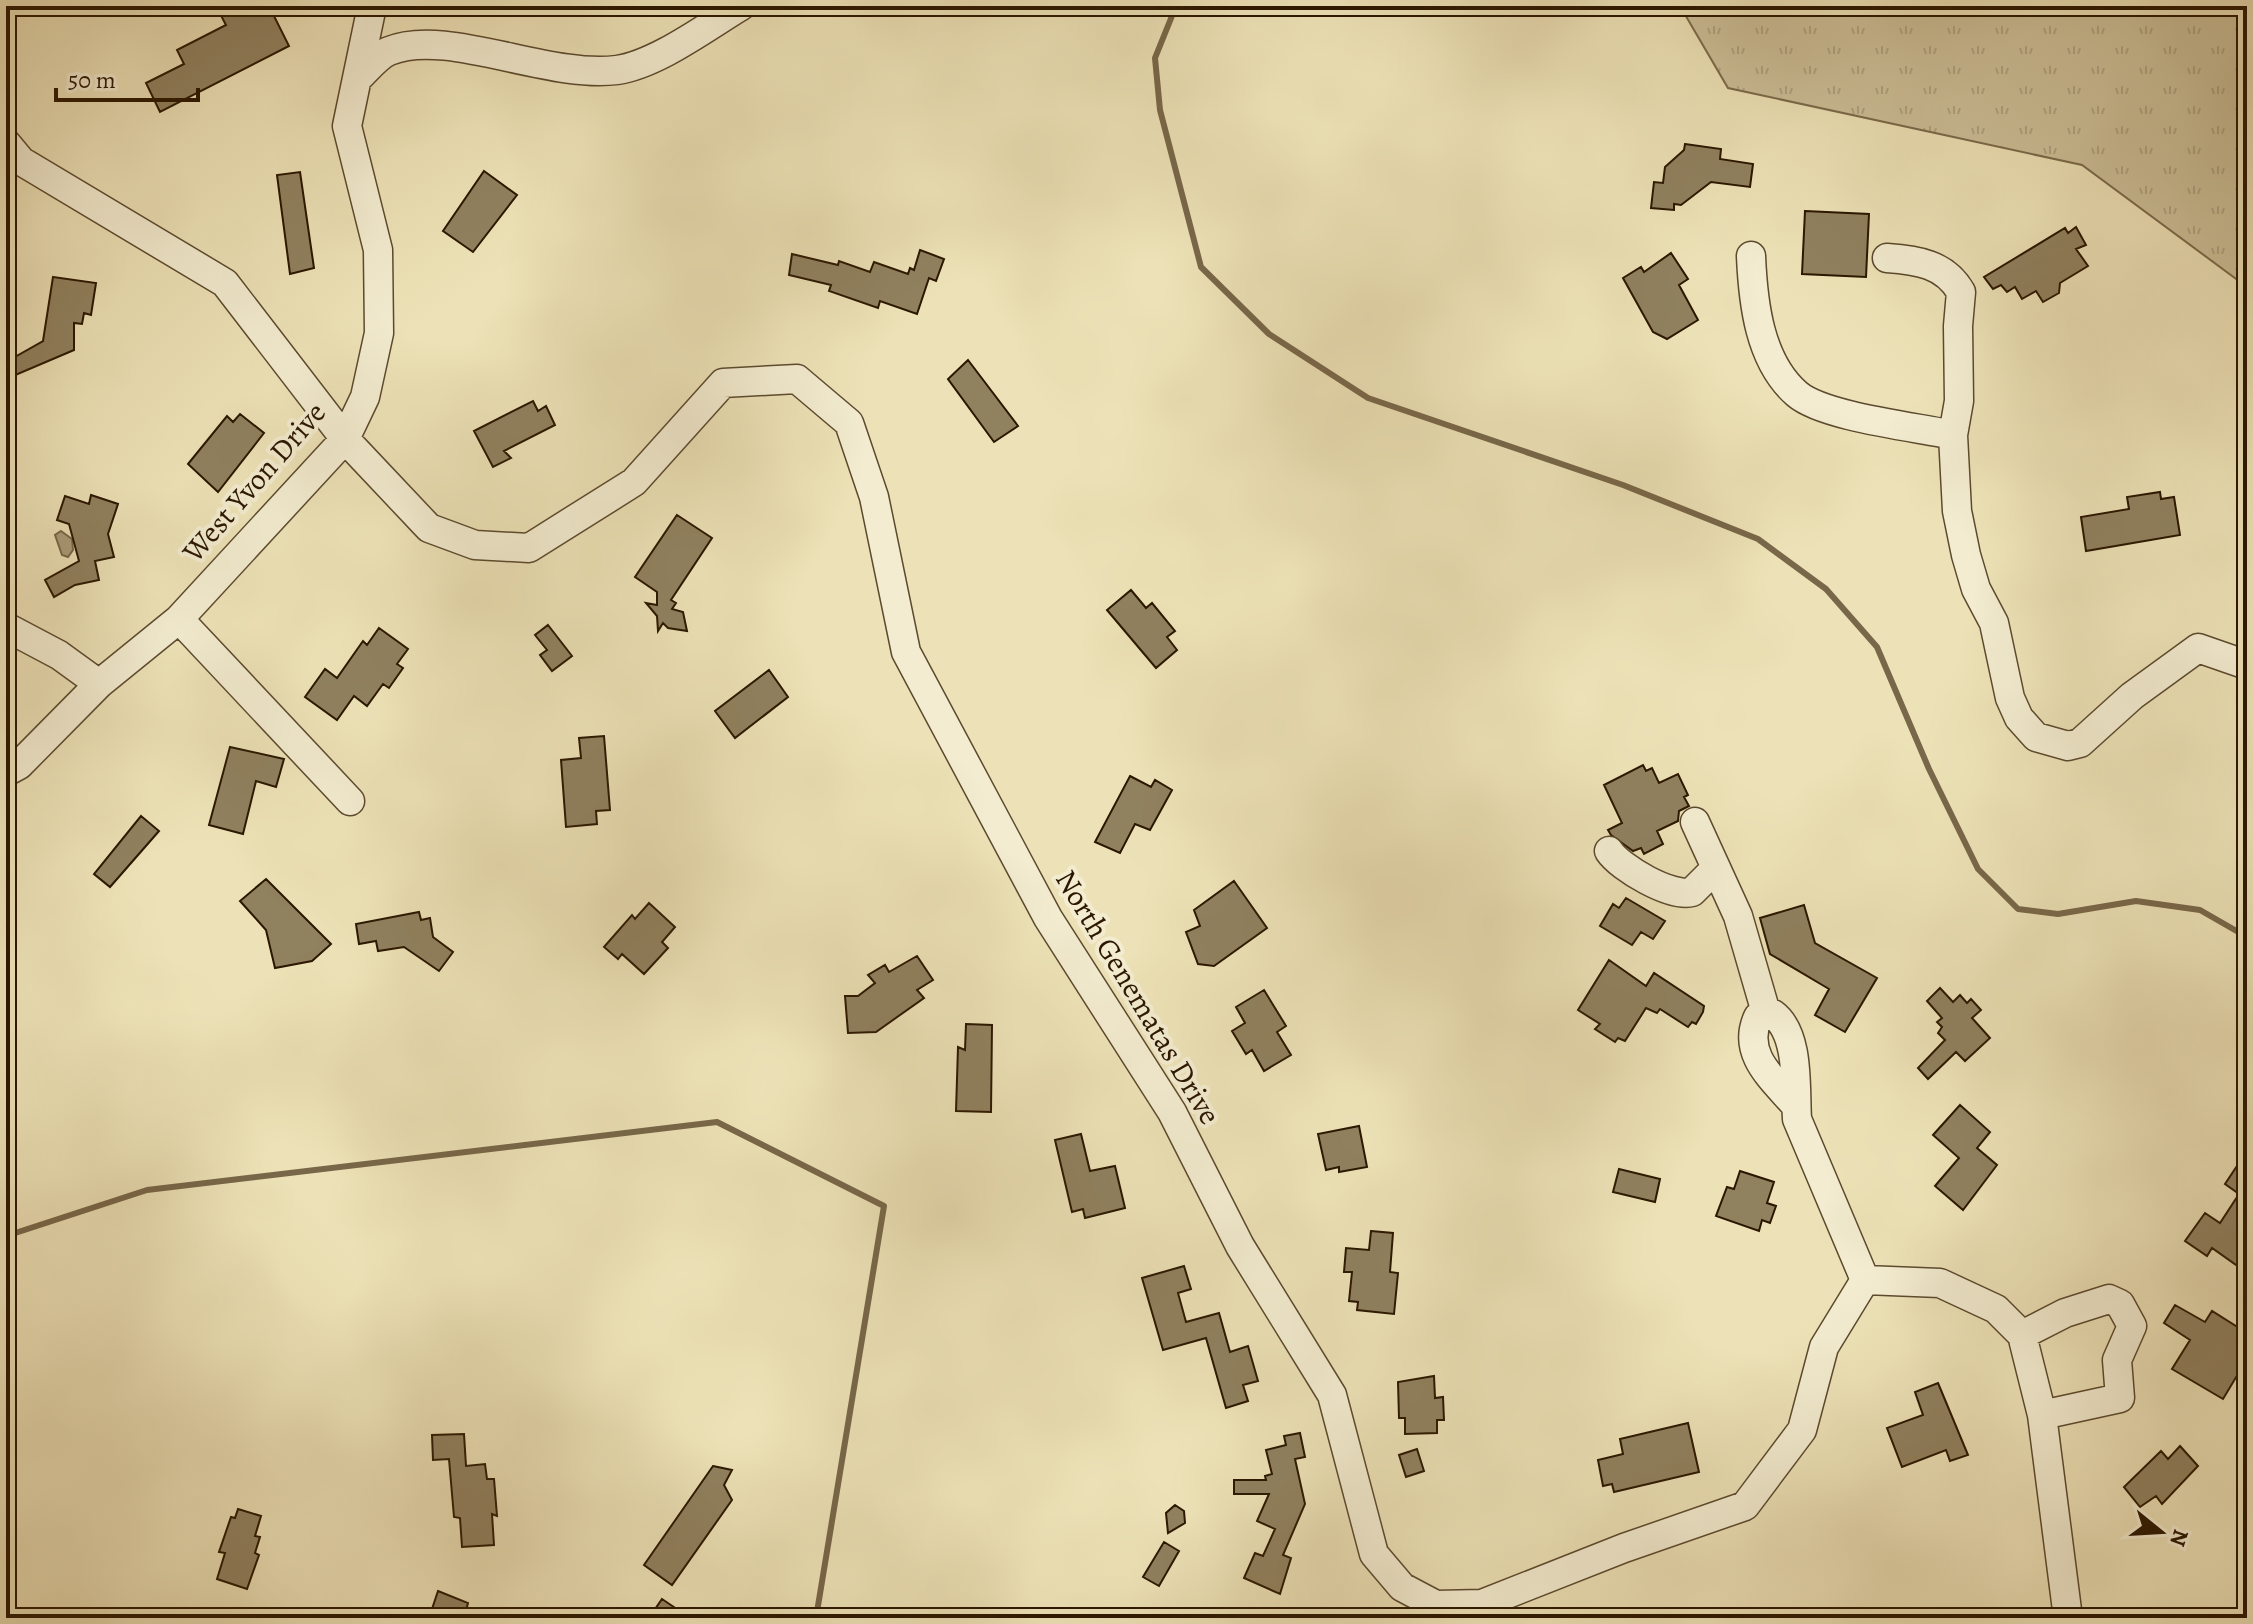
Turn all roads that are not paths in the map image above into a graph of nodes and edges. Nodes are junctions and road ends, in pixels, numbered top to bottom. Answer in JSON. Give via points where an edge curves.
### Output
{"nodes":[{"id":1,"x":372,"y":6,"type":"edge"},
{"id":2,"x":741,"y":6,"type":"edge"},
{"id":3,"x":357,"y":79,"type":"junction"},
{"id":4,"x":6,"y":143,"type":"edge"},
{"id":5,"x":1751,"y":256,"type":"dead end"},
{"id":6,"x":1887,"y":258,"type":"dead end"},
{"id":7,"x":1953,"y":435,"type":"junction"},
{"id":8,"x":345,"y":439,"type":"junction"},
{"id":9,"x":179,"y":619,"type":"junction"},
{"id":10,"x":6,"y":627,"type":"edge"},
{"id":11,"x":2247,"y":665,"type":"edge"},
{"id":12,"x":99,"y":684,"type":"junction"},
{"id":13,"x":6,"y":772,"type":"edge"},
{"id":14,"x":350,"y":801,"type":"dead end"},
{"id":15,"x":1695,"y":822,"type":"dead end"},
{"id":16,"x":1609,"y":851,"type":"dead end"},
{"id":17,"x":1716,"y":868,"type":"junction"},
{"id":18,"x":1865,"y":1280,"type":"junction"},
{"id":19,"x":2022,"y":1335,"type":"junction"},
{"id":20,"x":2042,"y":1415,"type":"junction"},
{"id":21,"x":1487,"y":1611,"type":"edge"},
{"id":22,"x":1434,"y":1612,"type":"edge"},
{"id":23,"x":2068,"y":1618,"type":"edge"}],
"edges":[{"from":1,"to":3,"type":"street","name":"West Yvon Drive"},
{"from":2,"to":3,"type":"street","via":[[666,51],[620,69],[570,72],[424,44],[387,51]]},
{"from":3,"to":8,"type":"street","name":"West Yvon Drive","via":[[347,126],[378,250],[379,333],[365,397]]},
{"from":4,"to":8,"type":"street","name":"North Genematas Drive","via":[[21,161],[225,283]]},
{"from":5,"to":7,"type":"street","via":[[1753,308],[1773,361],[1797,394],[1823,408]]},
{"from":6,"to":7,"type":"street","via":[[1945,271],[1961,292],[1959,401]]},
{"from":7,"to":11,"type":"street","via":[[1957,511],[1966,555],[1994,623],[2010,698],[2036,737],[2068,746],[2080,743],[2132,696],[2198,648]]},
{"from":8,"to":9,"type":"street","name":"West Yvon Drive"},
{"from":8,"to":22,"type":"street","name":"North Genematas Drive","via":[[429,528],[475,545],[529,548],[634,482],[723,383],[797,379],[849,423],[874,497],[906,652],[1048,918],[1172,1112],[1240,1246],[1332,1395],[1374,1554],[1402,1587]]},
{"from":9,"to":12,"type":"street","name":"West Yvon Drive"},
{"from":9,"to":14,"type":"street"},
{"from":10,"to":12,"type":"street"},
{"from":12,"to":13,"type":"street","name":"West Yvon Drive"},
{"from":15,"to":17,"type":"street"},
{"from":16,"to":17,"type":"street","via":[[1623,867],[1685,894]]},
{"from":17,"to":18,"type":"street","via":[[1738,916],[1767,1016],[1781,1020],[1790,1036],[1797,1119]]},
{"from":18,"to":19,"type":"street","via":[[1940,1283],[1996,1309]]},
{"from":18,"to":21,"type":"street","name":"North Genematas Drive","via":[[1824,1347],[1802,1430],[1745,1506],[1624,1548]]},
{"from":19,"to":20,"type":"street"},
{"from":19,"to":20,"type":"street","via":[[2109,1299],[2120,1304],[2132,1326],[2117,1360],[2120,1398]]},
{"from":20,"to":23,"type":"street"},
{"from":21,"to":22,"type":"street","name":"North Genematas Drive"}]}
